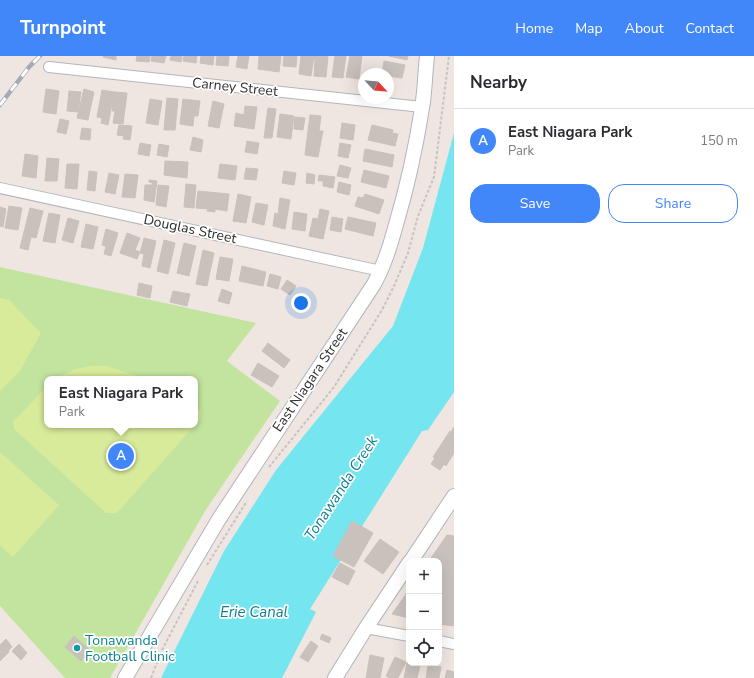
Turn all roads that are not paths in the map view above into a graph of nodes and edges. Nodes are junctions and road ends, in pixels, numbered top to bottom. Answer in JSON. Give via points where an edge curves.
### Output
{"nodes":[{"id":1,"x":427,"y":56,"type":"edge"},
{"id":2,"x":49,"y":67,"type":"dead end"},
{"id":3,"x":422,"y":106,"type":"junction"},
{"id":4,"x":0,"y":188,"type":"edge"},
{"id":5,"x":381,"y":271,"type":"junction"},
{"id":6,"x":454,"y":496,"type":"edge"},
{"id":7,"x":413,"y":558,"type":"edge"},
{"id":8,"x":406,"y":568,"type":"edge"},
{"id":9,"x":366,"y":628,"type":"junction"},
{"id":10,"x":406,"y":635,"type":"edge"},
{"id":11,"x":442,"y":642,"type":"edge"},
{"id":12,"x":454,"y":644,"type":"edge"},
{"id":13,"x":125,"y":678,"type":"edge"},
{"id":14,"x":335,"y":678,"type":"edge"}],
"edges":[{"from":1,"to":3,"type":"street","name":"East Niagara Street"},
{"from":2,"to":3,"type":"street","name":"Carney Street"},
{"from":3,"to":5,"type":"street","name":"East Niagara Street","via":[[401,207]]},
{"from":4,"to":5,"type":"street","name":"Douglas Street"},
{"from":5,"to":13,"type":"street","name":"East Niagara Street","via":[[225,509]]},
{"from":6,"to":7,"type":"street"},
{"from":8,"to":9,"type":"street"},
{"from":9,"to":10,"type":"street"},
{"from":9,"to":14,"type":"street"},
{"from":11,"to":12,"type":"street"}]}
